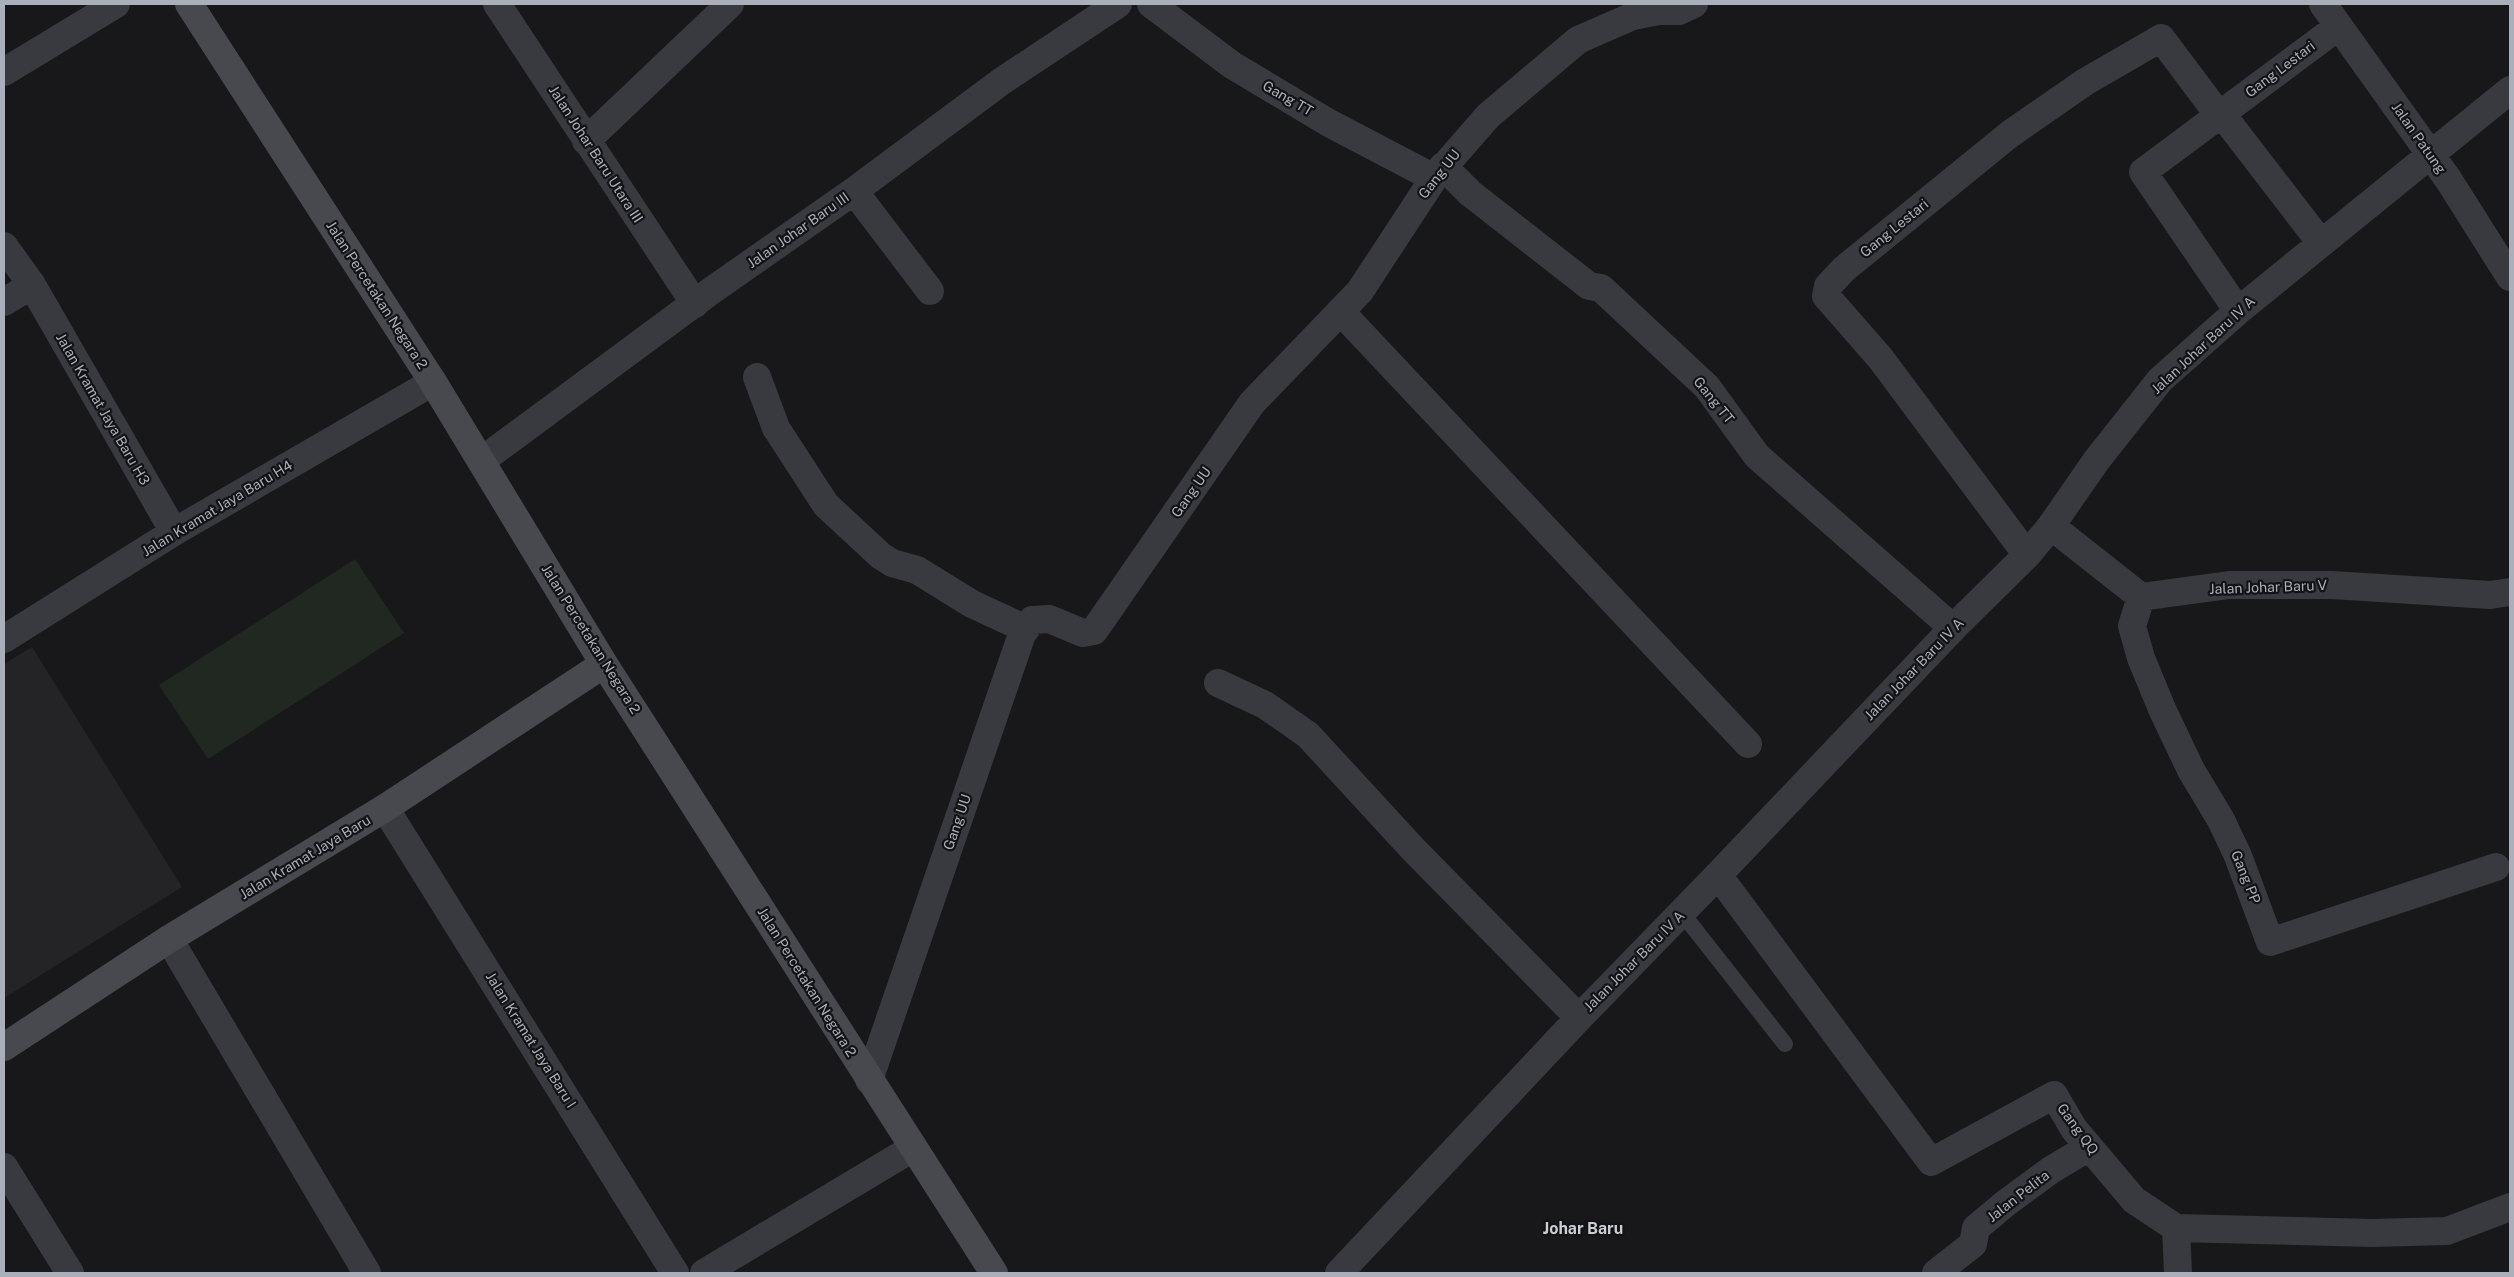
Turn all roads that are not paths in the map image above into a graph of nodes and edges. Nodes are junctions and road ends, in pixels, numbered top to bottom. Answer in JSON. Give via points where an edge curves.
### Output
{"nodes":[{"id":1,"x":116,"y":4,"type":"edge"},
{"id":2,"x":190,"y":4,"type":"edge"},
{"id":3,"x":497,"y":4,"type":"edge"},
{"id":4,"x":730,"y":4,"type":"edge"},
{"id":5,"x":1118,"y":4,"type":"edge"},
{"id":6,"x":1151,"y":4,"type":"edge"},
{"id":7,"x":1694,"y":4,"type":"edge"},
{"id":8,"x":2323,"y":4,"type":"edge"},
{"id":9,"x":2339,"y":26,"type":"junction"},
{"id":10,"x":4,"y":72,"type":"edge"},
{"id":11,"x":2510,"y":90,"type":"edge"},
{"id":12,"x":2221,"y":113,"type":"junction"},
{"id":13,"x":586,"y":141,"type":"junction"},
{"id":14,"x":2430,"y":153,"type":"junction"},
{"id":15,"x":1438,"y":172,"type":"junction"},
{"id":16,"x":854,"y":191,"type":"junction"},
{"id":17,"x":2321,"y":243,"type":"junction"},
{"id":18,"x":4,"y":246,"type":"edge"},
{"id":19,"x":2510,"y":277,"type":"edge"},
{"id":20,"x":32,"y":285,"type":"junction"},
{"id":21,"x":930,"y":291,"type":"dead end"},
{"id":22,"x":4,"y":302,"type":"edge"},
{"id":23,"x":695,"y":304,"type":"junction"},
{"id":24,"x":2238,"y":311,"type":"junction"},
{"id":25,"x":1341,"y":312,"type":"junction"},
{"id":26,"x":757,"y":377,"type":"dead end"},
{"id":27,"x":432,"y":382,"type":"junction"},
{"id":28,"x":481,"y":461,"type":"junction"},
{"id":29,"x":2051,"y":526,"type":"junction"},
{"id":30,"x":174,"y":532,"type":"junction"},
{"id":31,"x":2027,"y":555,"type":"junction"},
{"id":32,"x":2510,"y":592,"type":"edge"},
{"id":33,"x":2141,"y":597,"type":"junction"},
{"id":34,"x":1953,"y":628,"type":"junction"},
{"id":35,"x":1026,"y":629,"type":"junction"},
{"id":36,"x":4,"y":639,"type":"edge"},
{"id":37,"x":604,"y":664,"type":"junction"},
{"id":38,"x":1218,"y":683,"type":"dead end"},
{"id":39,"x":1748,"y":744,"type":"dead end"},
{"id":40,"x":385,"y":808,"type":"junction"},
{"id":41,"x":2496,"y":867,"type":"dead end"},
{"id":42,"x":1718,"y":875,"type":"junction"},
{"id":43,"x":1682,"y":913,"type":"junction"},
{"id":44,"x":169,"y":939,"type":"junction"},
{"id":45,"x":1579,"y":1018,"type":"junction"},
{"id":46,"x":1786,"y":1044,"type":"dead end"},
{"id":47,"x":4,"y":1047,"type":"edge"},
{"id":48,"x":869,"y":1080,"type":"junction"},
{"id":49,"x":2089,"y":1147,"type":"junction"},
{"id":50,"x":913,"y":1148,"type":"junction"},
{"id":51,"x":4,"y":1166,"type":"edge"},
{"id":52,"x":2510,"y":1208,"type":"edge"},
{"id":53,"x":2176,"y":1228,"type":"junction"},
{"id":54,"x":70,"y":1273,"type":"edge"},
{"id":55,"x":367,"y":1273,"type":"edge"},
{"id":56,"x":675,"y":1273,"type":"edge"},
{"id":57,"x":704,"y":1273,"type":"edge"},
{"id":58,"x":994,"y":1273,"type":"edge"},
{"id":59,"x":1339,"y":1273,"type":"edge"},
{"id":60,"x":1936,"y":1273,"type":"edge"},
{"id":61,"x":2178,"y":1273,"type":"edge"}],
"edges":[{"from":1,"to":10,"type":"street"},
{"from":2,"to":27,"type":"street","name":"Jalan Percetakan Negara 2"},
{"from":3,"to":13,"type":"street","name":"Jalan Johar Baru Utara III"},
{"from":4,"to":13,"type":"street"},
{"from":5,"to":16,"type":"street","name":"Jalan Johar Baru III","via":[[1002,81]]},
{"from":6,"to":15,"type":"street","name":"Gang TT","via":[[1232,65],[1330,123]]},
{"from":7,"to":15,"type":"street","name":"Gang UU","via":[[1678,11],[1633,16],[1578,40],[1488,116]]},
{"from":8,"to":9,"type":"street","name":"Jalan Patung"},
{"from":9,"to":12,"type":"street","name":"Gang Lestari"},
{"from":9,"to":14,"type":"street","name":"Jalan Patung"},
{"from":11,"to":14,"type":"street","name":"Jalan Johar Baru IV A"},
{"from":12,"to":17,"type":"street","name":"Gang Lestari"},
{"from":12,"to":24,"type":"street","name":"Gang Lestari","via":[[2143,172]]},
{"from":12,"to":31,"type":"street","name":"Gang Lestari","via":[[2212,106],[2161,38],[2085,82],[2010,134],[1844,269],[1828,286],[1826,296],[1881,359]]},
{"from":13,"to":23,"type":"street","name":"Jalan Johar Baru Utara III"},
{"from":14,"to":17,"type":"street","name":"Jalan Johar Baru IV A"},
{"from":14,"to":19,"type":"street","name":"Jalan Patung"},
{"from":15,"to":25,"type":"street","name":"Gang UU","via":[[1360,291]]},
{"from":15,"to":34,"type":"street","name":"Gang TT","via":[[1470,193],[1589,286],[1601,288],[1707,387],[1757,456]]},
{"from":16,"to":21,"type":"street"},
{"from":16,"to":23,"type":"street","name":"Jalan Johar Baru III"},
{"from":17,"to":24,"type":"street","name":"Jalan Johar Baru IV A"},
{"from":18,"to":20,"type":"street","name":"Jalan Kramat Jaya Baru H3"},
{"from":20,"to":22,"type":"street"},
{"from":20,"to":30,"type":"street","name":"Jalan Kramat Jaya Baru H3"},
{"from":23,"to":28,"type":"street","name":"Jalan Johar Baru III"},
{"from":24,"to":29,"type":"street","name":"Jalan Johar Baru IV A","via":[[2160,380],[2096,461]]},
{"from":25,"to":35,"type":"street","name":"Gang UU","via":[[1252,403],[1094,631],[1083,633],[1049,619],[1032,620]]},
{"from":25,"to":39,"type":"street","via":[[1711,701]]},
{"from":26,"to":35,"type":"street","via":[[776,428],[826,505],[881,556],[917,570],[972,604]]},
{"from":27,"to":28,"type":"street","name":"Jalan Percetakan Negara 2"},
{"from":27,"to":30,"type":"street","name":"Jalan Kramat Jaya Baru H4"},
{"from":28,"to":37,"type":"street","name":"Jalan Percetakan Negara 2"},
{"from":29,"to":31,"type":"street","name":"Jalan Johar Baru IV A"},
{"from":29,"to":33,"type":"street"},
{"from":30,"to":36,"type":"street","name":"Jalan Kramat Jaya Baru H4"},
{"from":31,"to":34,"type":"street","name":"Jalan Johar Baru IV A"},
{"from":32,"to":33,"type":"street","name":"Jalan Johar Baru V","via":[[2490,595],[2332,584],[2230,585]]},
{"from":33,"to":41,"type":"street","name":"Gang PP","via":[[2132,626],[2142,658],[2187,761],[2238,856],[2270,942]]},
{"from":34,"to":42,"type":"street","name":"Jalan Johar Baru IV A"},
{"from":35,"to":48,"type":"street","name":"Gang UU"},
{"from":37,"to":40,"type":"street","name":"Jalan Kramat Jaya Baru"},
{"from":37,"to":48,"type":"street","name":"Jalan Percetakan Negara 2"},
{"from":38,"to":45,"type":"street","via":[[1266,705],[1308,735],[1412,848]]},
{"from":40,"to":44,"type":"street","name":"Jalan Kramat Jaya Baru"},
{"from":40,"to":56,"type":"street","name":"Jalan Kramat Jaya Baru I"},
{"from":42,"to":43,"type":"street","name":"Jalan Johar Baru IV A"},
{"from":42,"to":49,"type":"street","name":"Gang QQ","via":[[1931,1162],[2054,1094],[2074,1129]]},
{"from":43,"to":45,"type":"street","name":"Jalan Johar Baru IV A"},
{"from":43,"to":46,"type":"lane"},
{"from":44,"to":47,"type":"street","name":"Jalan Kramat Jaya Baru"},
{"from":44,"to":55,"type":"street"},
{"from":45,"to":59,"type":"street","name":"Jalan Johar Baru IV A"},
{"from":48,"to":50,"type":"street","name":"Jalan Percetakan Negara 2"},
{"from":49,"to":53,"type":"street","name":"Gang QQ","via":[[2134,1200]]},
{"from":49,"to":60,"type":"street","name":"Jalan Pelita","via":[[2051,1170],[1976,1228],[1973,1244]]},
{"from":50,"to":57,"type":"street"},
{"from":50,"to":58,"type":"street","name":"Jalan Percetakan Negara 2"},
{"from":51,"to":54,"type":"street"},
{"from":52,"to":53,"type":"street","via":[[2447,1231],[2372,1233]]},
{"from":53,"to":61,"type":"street"}]}
